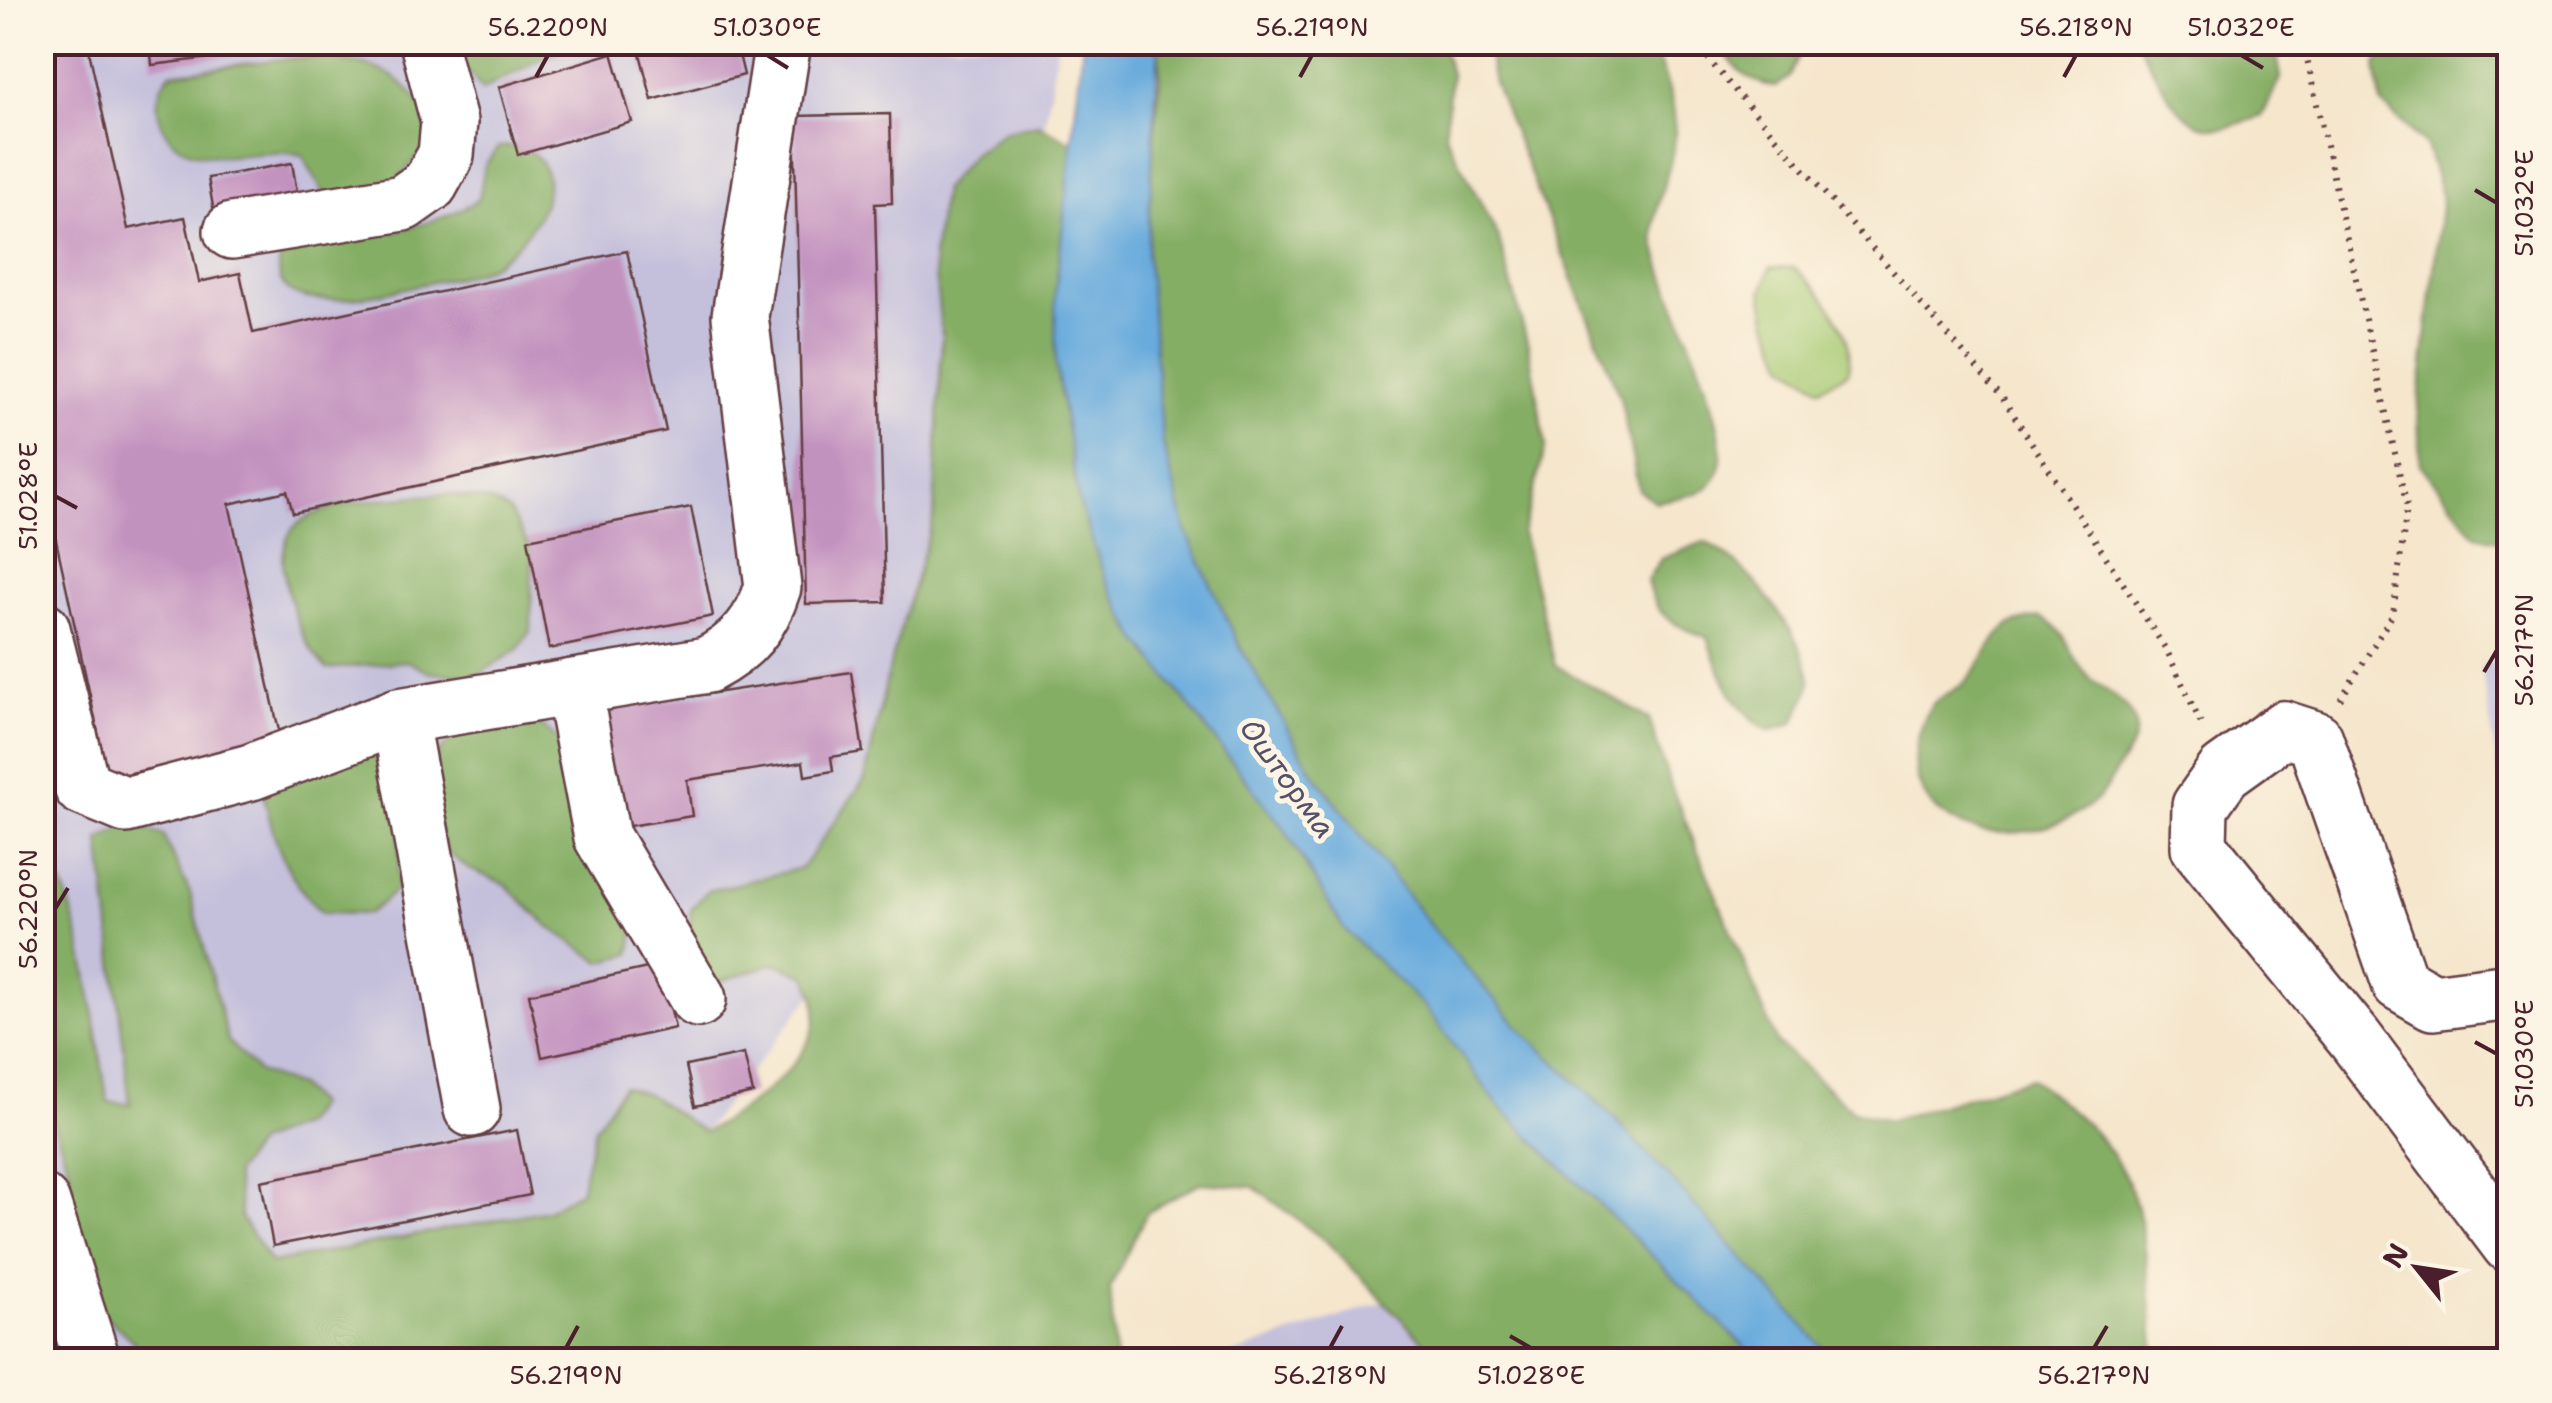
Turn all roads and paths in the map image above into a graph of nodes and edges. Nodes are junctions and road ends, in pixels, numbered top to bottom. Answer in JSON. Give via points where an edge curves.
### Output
{"nodes":[{"id":1,"x":428,"y":42,"type":"edge"},
{"id":2,"x":783,"y":42,"type":"edge"},
{"id":3,"x":1693,"y":42,"type":"edge"},
{"id":4,"x":2302,"y":42,"type":"edge"},
{"id":5,"x":232,"y":231,"type":"dead end"},
{"id":6,"x":42,"y":630,"type":"edge"},
{"id":7,"x":573,"y":688,"type":"junction"},
{"id":8,"x":399,"y":716,"type":"junction"},
{"id":9,"x":2315,"y":739,"type":"junction"},
{"id":10,"x":2224,"y":772,"type":"junction"},
{"id":11,"x":2510,"y":992,"type":"edge"},
{"id":12,"x":698,"y":999,"type":"dead end"},
{"id":13,"x":472,"y":1109,"type":"dead end"},
{"id":14,"x":42,"y":1204,"type":"edge"},
{"id":15,"x":2510,"y":1245,"type":"edge"},
{"id":16,"x":92,"y":1360,"type":"edge"}],
"edges":[{"from":1,"to":5,"type":"street","via":[[448,122],[446,155],[430,184],[403,203]]},
{"from":2,"to":7,"type":"street","via":[[740,316],[774,587],[770,600],[746,641],[707,665]]},
{"from":3,"to":10,"type":"path","via":[[2002,397],[2167,652]]},
{"from":4,"to":9,"type":"path","via":[[2407,507],[2393,614]]},
{"from":6,"to":8,"type":"street","via":[[82,786],[126,805],[251,772]]},
{"from":7,"to":8,"type":"street"},
{"from":7,"to":12,"type":"street","via":[[602,837]]},
{"from":8,"to":13,"type":"street"},
{"from":9,"to":10,"type":"street","via":[[2284,729]]},
{"from":9,"to":11,"type":"street","via":[[2400,983],[2433,1002]]},
{"from":10,"to":15,"type":"street","via":[[2200,806],[2199,848],[2355,1039]]},
{"from":14,"to":16,"type":"street"}]}
